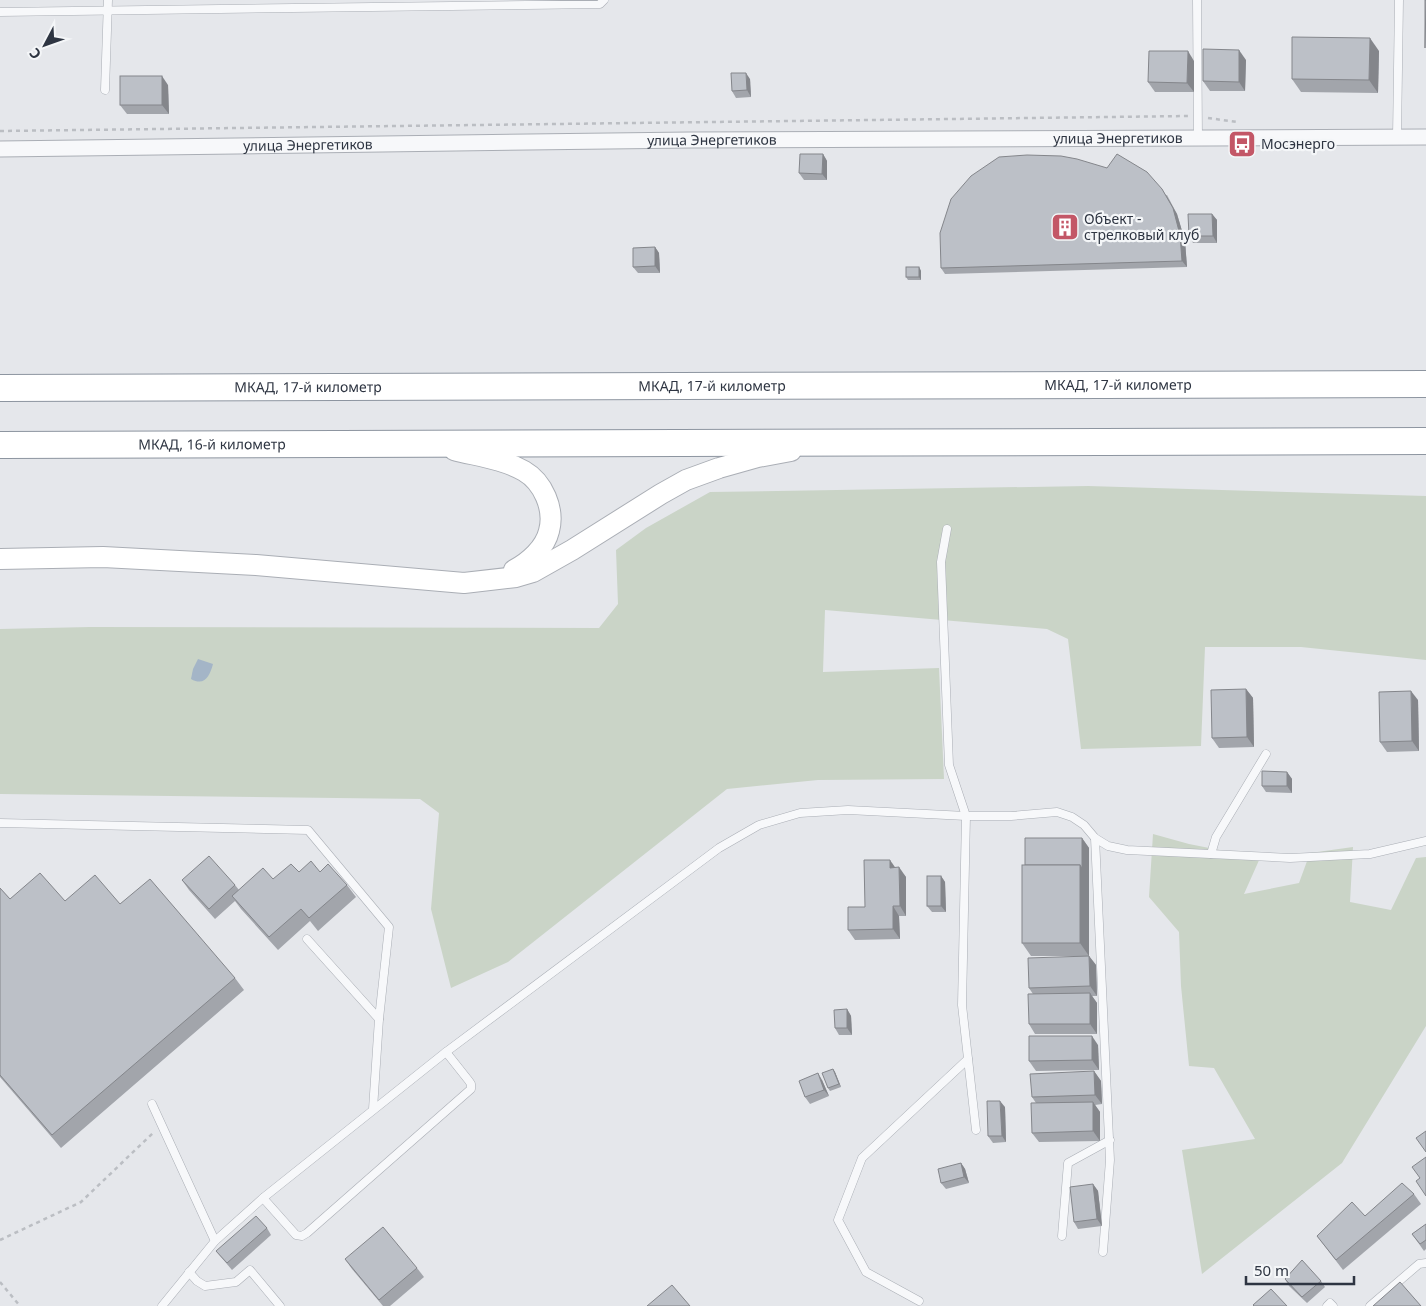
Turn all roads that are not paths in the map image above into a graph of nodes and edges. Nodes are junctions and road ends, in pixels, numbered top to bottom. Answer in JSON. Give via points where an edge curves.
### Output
{"nodes":[{"id":1,"x":108,"y":0,"type":"edge"},
{"id":2,"x":604,"y":0,"type":"edge"},
{"id":3,"x":1197,"y":0,"type":"edge"},
{"id":4,"x":1398,"y":0,"type":"edge"},
{"id":5,"x":107,"y":11,"type":"junction"},
{"id":6,"x":0,"y":12,"type":"edge"},
{"id":7,"x":105,"y":90,"type":"dead end"},
{"id":8,"x":1397,"y":137,"type":"junction"},
{"id":9,"x":1426,"y":137,"type":"edge"},
{"id":10,"x":1198,"y":138,"type":"junction"},
{"id":11,"x":0,"y":149,"type":"edge"},
{"id":12,"x":1426,"y":384,"type":"edge"},
{"id":13,"x":0,"y":388,"type":"edge"},
{"id":14,"x":1426,"y":440,"type":"edge"},
{"id":15,"x":842,"y":442,"type":"junction"},
{"id":16,"x":426,"y":443,"type":"junction"},
{"id":17,"x":0,"y":445,"type":"edge"},
{"id":18,"x":947,"y":529,"type":"dead end"},
{"id":19,"x":0,"y":559,"type":"edge"},
{"id":20,"x":494,"y":580,"type":"junction"},
{"id":21,"x":1266,"y":754,"type":"dead end"},
{"id":22,"x":966,"y":816,"type":"junction"},
{"id":23,"x":0,"y":823,"type":"edge"},
{"id":24,"x":1095,"y":838,"type":"junction"},
{"id":25,"x":1426,"y":841,"type":"edge"},
{"id":26,"x":1211,"y":854,"type":"junction"},
{"id":27,"x":307,"y":939,"type":"dead end"},
{"id":28,"x":378,"y":1018,"type":"junction"},
{"id":29,"x":446,"y":1052,"type":"junction"},
{"id":30,"x":968,"y":1059,"type":"junction"},
{"id":31,"x":152,"y":1104,"type":"dead end"},
{"id":32,"x":373,"y":1109,"type":"junction"},
{"id":33,"x":976,"y":1130,"type":"dead end"},
{"id":34,"x":1110,"y":1140,"type":"junction"},
{"id":35,"x":263,"y":1198,"type":"junction"},
{"id":36,"x":1062,"y":1236,"type":"dead end"},
{"id":37,"x":215,"y":1242,"type":"junction"},
{"id":38,"x":1103,"y":1252,"type":"dead end"},
{"id":39,"x":1426,"y":1263,"type":"edge"},
{"id":40,"x":189,"y":1272,"type":"junction"},
{"id":41,"x":920,"y":1301,"type":"dead end"},
{"id":42,"x":162,"y":1306,"type":"edge"},
{"id":43,"x":280,"y":1306,"type":"edge"},
{"id":44,"x":1327,"y":1306,"type":"edge"},
{"id":45,"x":1333,"y":1306,"type":"edge"},
{"id":46,"x":1370,"y":1306,"type":"edge"}],
"edges":[{"from":1,"to":5,"type":"lane"},
{"from":2,"to":5,"type":"lane","via":[[600,4]]},
{"from":3,"to":10,"type":"lane"},
{"from":4,"to":8,"type":"lane"},
{"from":5,"to":6,"type":"lane"},
{"from":5,"to":7,"type":"lane"},
{"from":8,"to":9,"type":"street","name":"улица Энергетиков"},
{"from":8,"to":10,"type":"street","name":"улица Энергетиков"},
{"from":10,"to":11,"type":"street","name":"улица Энергетиков","via":[[700,140]]},
{"from":12,"to":13,"type":"highway","name":"МКАД, 17-й километр"},
{"from":14,"to":15,"type":"highway"},
{"from":15,"to":16,"type":"highway"},
{"from":15,"to":20,"type":"main road","via":[[758,457],[686,480],[533,572]]},
{"from":16,"to":17,"type":"highway","name":"МКАД, 16-й километр"},
{"from":16,"to":20,"type":"main road","via":[[512,465],[536,481],[545,495],[550,510],[550,530],[543,544],[526,562]]},
{"from":18,"to":22,"type":"lane","via":[[941,562],[949,765]]},
{"from":19,"to":20,"type":"main road","via":[[103,557],[256,565],[464,583]]},
{"from":21,"to":26,"type":"lane","via":[[1216,836]]},
{"from":22,"to":24,"type":"lane","via":[[1057,812],[1084,825]]},
{"from":22,"to":29,"type":"lane","via":[[848,810],[800,813],[758,825],[719,848]]},
{"from":22,"to":30,"type":"lane","via":[[962,1005]]},
{"from":23,"to":28,"type":"lane","via":[[308,830],[389,927]]},
{"from":24,"to":26,"type":"lane","via":[[1108,846],[1127,850]]},
{"from":24,"to":34,"type":"lane"},
{"from":25,"to":26,"type":"lane","via":[[1370,854],[1290,858]]},
{"from":27,"to":28,"type":"lane"},
{"from":28,"to":32,"type":"lane"},
{"from":29,"to":32,"type":"lane"},
{"from":29,"to":35,"type":"lane","via":[[471,1084],[470,1088],[302,1236],[296,1235]]},
{"from":30,"to":33,"type":"lane"},
{"from":30,"to":41,"type":"lane","via":[[862,1158],[838,1220],[866,1272]]},
{"from":31,"to":37,"type":"lane"},
{"from":32,"to":35,"type":"lane"},
{"from":34,"to":36,"type":"lane","via":[[1068,1163]]},
{"from":34,"to":38,"type":"lane"},
{"from":35,"to":37,"type":"lane"},
{"from":37,"to":40,"type":"lane"},
{"from":39,"to":46,"type":"lane","via":[[1419,1264]]},
{"from":40,"to":42,"type":"lane"},
{"from":40,"to":43,"type":"lane","via":[[205,1286],[236,1282],[250,1270]]},
{"from":44,"to":45,"type":"lane","via":[[1330,1303]]}]}
